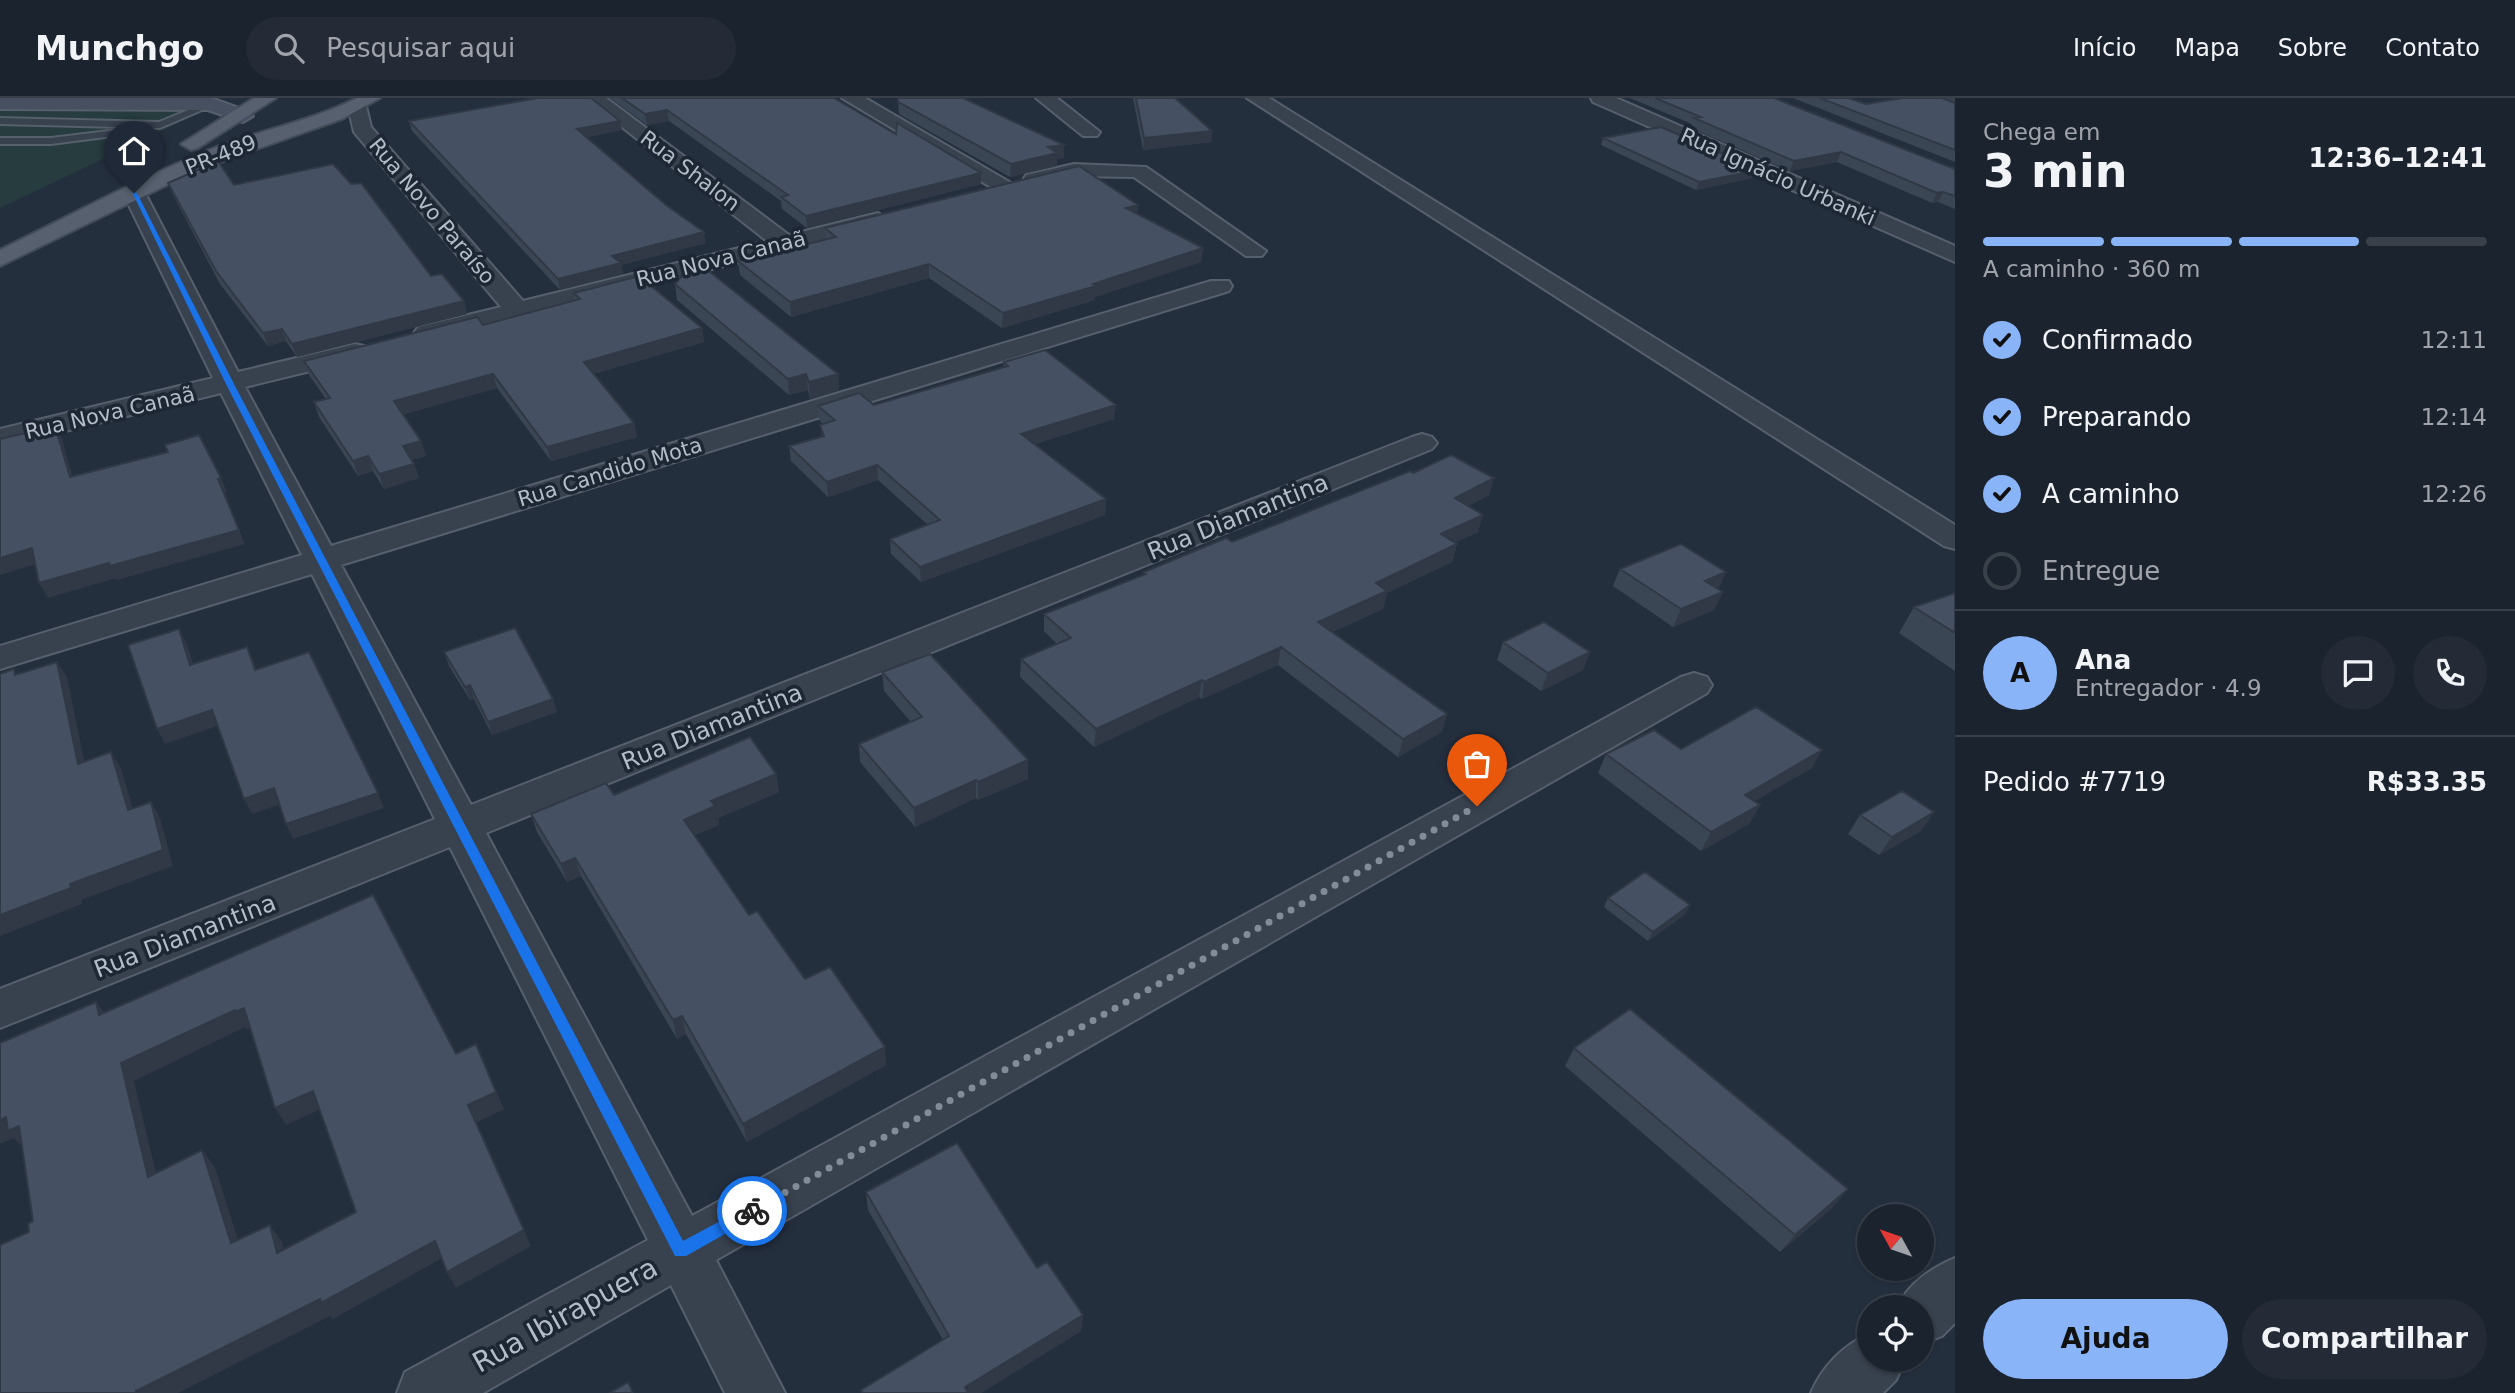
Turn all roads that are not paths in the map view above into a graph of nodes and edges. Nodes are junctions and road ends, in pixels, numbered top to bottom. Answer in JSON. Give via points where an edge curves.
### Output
{"nodes":[{"id":1,"x":267,"y":98,"type":"edge"},
{"id":2,"x":594,"y":98,"type":"edge"},
{"id":3,"x":851,"y":98,"type":"edge"},
{"id":4,"x":1045,"y":98,"type":"edge"},
{"id":5,"x":1256,"y":98,"type":"edge"},
{"id":6,"x":1600,"y":98,"type":"edge"},
{"id":7,"x":365,"y":102,"type":"edge"},
{"id":8,"x":211,"y":104,"type":"junction"},
{"id":9,"x":243,"y":116,"type":"junction"},
{"id":10,"x":1,"y":117,"type":"edge"},
{"id":11,"x":306,"y":124,"type":"junction"},
{"id":12,"x":160,"y":125,"type":"junction"},
{"id":13,"x":1090,"y":132,"type":"dead end"},
{"id":14,"x":0,"y":141,"type":"edge"},
{"id":15,"x":1007,"y":187,"type":"junction"},
{"id":16,"x":134,"y":193,"type":"junction"},
{"id":17,"x":968,"y":197,"type":"edge"},
{"id":18,"x":903,"y":214,"type":"edge"},
{"id":19,"x":0,"y":237,"type":"edge"},
{"id":20,"x":785,"y":243,"type":"junction"},
{"id":21,"x":1254,"y":251,"type":"dead end"},
{"id":22,"x":1955,"y":255,"type":"edge"},
{"id":23,"x":0,"y":260,"type":"edge"},
{"id":24,"x":1220,"y":286,"type":"dead end"},
{"id":25,"x":517,"y":310,"type":"junction"},
{"id":26,"x":399,"y":341,"type":"edge"},
{"id":27,"x":373,"y":347,"type":"edge"},
{"id":28,"x":230,"y":384,"type":"junction"},
{"id":29,"x":0,"y":439,"type":"edge"},
{"id":30,"x":1422,"y":443,"type":"dead end"},
{"id":31,"x":1955,"y":539,"type":"edge"},
{"id":32,"x":322,"y":559,"type":"junction"},
{"id":33,"x":0,"y":658,"type":"edge"},
{"id":34,"x":1694,"y":684,"type":"dead end"},
{"id":35,"x":462,"y":827,"type":"junction"},
{"id":36,"x":0,"y":1009,"type":"edge"},
{"id":37,"x":680,"y":1251,"type":"junction"},
{"id":38,"x":1955,"y":1285,"type":"edge"},
{"id":39,"x":1934,"y":1305,"type":"edge"},
{"id":40,"x":1863,"y":1372,"type":"edge"},
{"id":41,"x":425,"y":1393,"type":"edge"},
{"id":42,"x":756,"y":1393,"type":"edge"},
{"id":43,"x":1840,"y":1393,"type":"edge"}],
"edges":[{"from":1,"to":9,"type":"main road","name":"PR-489","number":"PR-489"},
{"from":2,"to":20,"type":"street","name":"Rua Shalon"},
{"from":3,"to":15,"type":"street"},
{"from":4,"to":13,"type":"street"},
{"from":5,"to":31,"type":"street"},
{"from":6,"to":22,"type":"street","name":"Rua Ignácio Urbanki"},
{"from":7,"to":11,"type":"main road","name":"PR-489","number":"PR-489"},
{"from":7,"to":25,"type":"street","name":"Rua Novo Paraíso","via":[[361,128]]},
{"from":8,"to":9,"type":"street"},
{"from":8,"to":10,"type":"street"},
{"from":8,"to":12,"type":"lane"},
{"from":9,"to":11,"type":"main road"},
{"from":9,"to":19,"type":"main road","name":"PR-489","number":"PR-489"},
{"from":10,"to":12,"type":"lane"},
{"from":11,"to":16,"type":"main road","name":"PR-489","number":"PR-489","via":[[220,154]]},
{"from":12,"to":14,"type":"lane","via":[[80,139]]},
{"from":15,"to":17,"type":"street"},
{"from":15,"to":21,"type":"street","via":[[1074,170],[1139,171]]},
{"from":16,"to":23,"type":"main road","name":"PR-489","number":"PR-489"},
{"from":16,"to":28,"type":"street"},
{"from":18,"to":20,"type":"street","name":"Rua Nova Canaã"},
{"from":20,"to":25,"type":"street","name":"Rua Nova Canaã"},
{"from":24,"to":32,"type":"street","name":"Rua Candido Mota"},
{"from":25,"to":26,"type":"street","name":"Rua Nova Canaã"},
{"from":27,"to":28,"type":"street","name":"Rua Nova Canaã"},
{"from":28,"to":29,"type":"street","name":"Rua Nova Canaã"},
{"from":28,"to":32,"type":"street"},
{"from":30,"to":35,"type":"street","name":"Rua Diamantina"},
{"from":32,"to":33,"type":"street","name":"Rua Candido Mota"},
{"from":32,"to":35,"type":"street"},
{"from":34,"to":37,"type":"street","name":"Rua Ibirapuera"},
{"from":35,"to":36,"type":"street","name":"Rua Diamantina"},
{"from":35,"to":37,"type":"street"},
{"from":37,"to":41,"type":"street","name":"Rua Ibirapuera"},
{"from":37,"to":42,"type":"street"},
{"from":38,"to":39,"type":"street"},
{"from":40,"to":43,"type":"street"}]}
